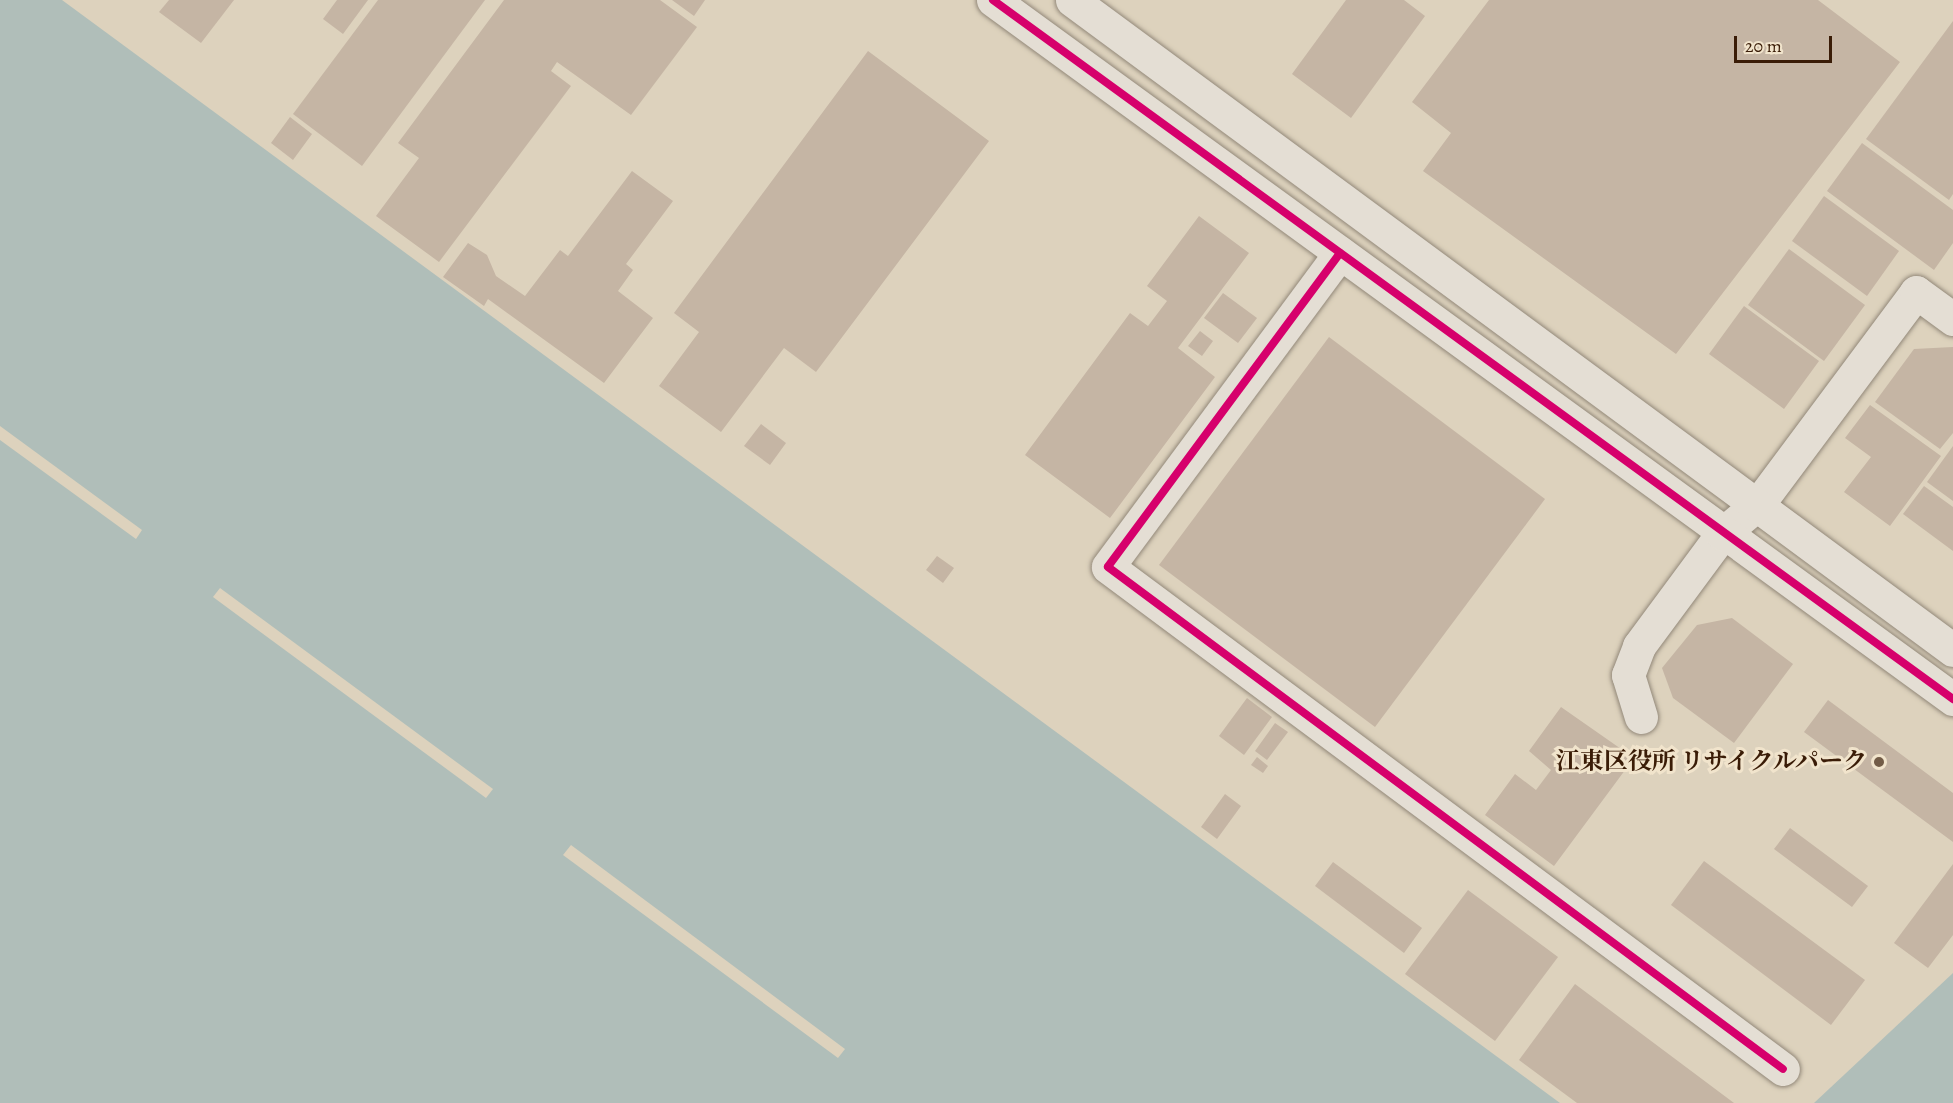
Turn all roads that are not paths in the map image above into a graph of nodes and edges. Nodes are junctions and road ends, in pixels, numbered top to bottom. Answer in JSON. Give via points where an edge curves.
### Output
{"nodes":[{"id":1,"x":993,"y":0,"type":"edge"},
{"id":2,"x":1072,"y":0,"type":"edge"},
{"id":3,"x":1340,"y":253,"type":"junction"},
{"id":4,"x":1953,"y":319,"type":"edge"},
{"id":5,"x":1759,"y":503,"type":"junction"},
{"id":6,"x":1722,"y":534,"type":"junction"},
{"id":7,"x":1953,"y":650,"type":"edge"},
{"id":8,"x":1953,"y":699,"type":"edge"},
{"id":9,"x":1641,"y":717,"type":"dead end"},
{"id":10,"x":1783,"y":1069,"type":"dead end"}],
"edges":[{"from":1,"to":3,"type":"street"},
{"from":2,"to":5,"type":"street"},
{"from":3,"to":6,"type":"street"},
{"from":3,"to":10,"type":"street","via":[[1108,567]]},
{"from":4,"to":5,"type":"street","via":[[1916,292]]},
{"from":5,"to":6,"type":"street"},
{"from":5,"to":7,"type":"street"},
{"from":6,"to":8,"type":"street"},
{"from":6,"to":9,"type":"street","via":[[1639,646],[1628,675]]}]}
